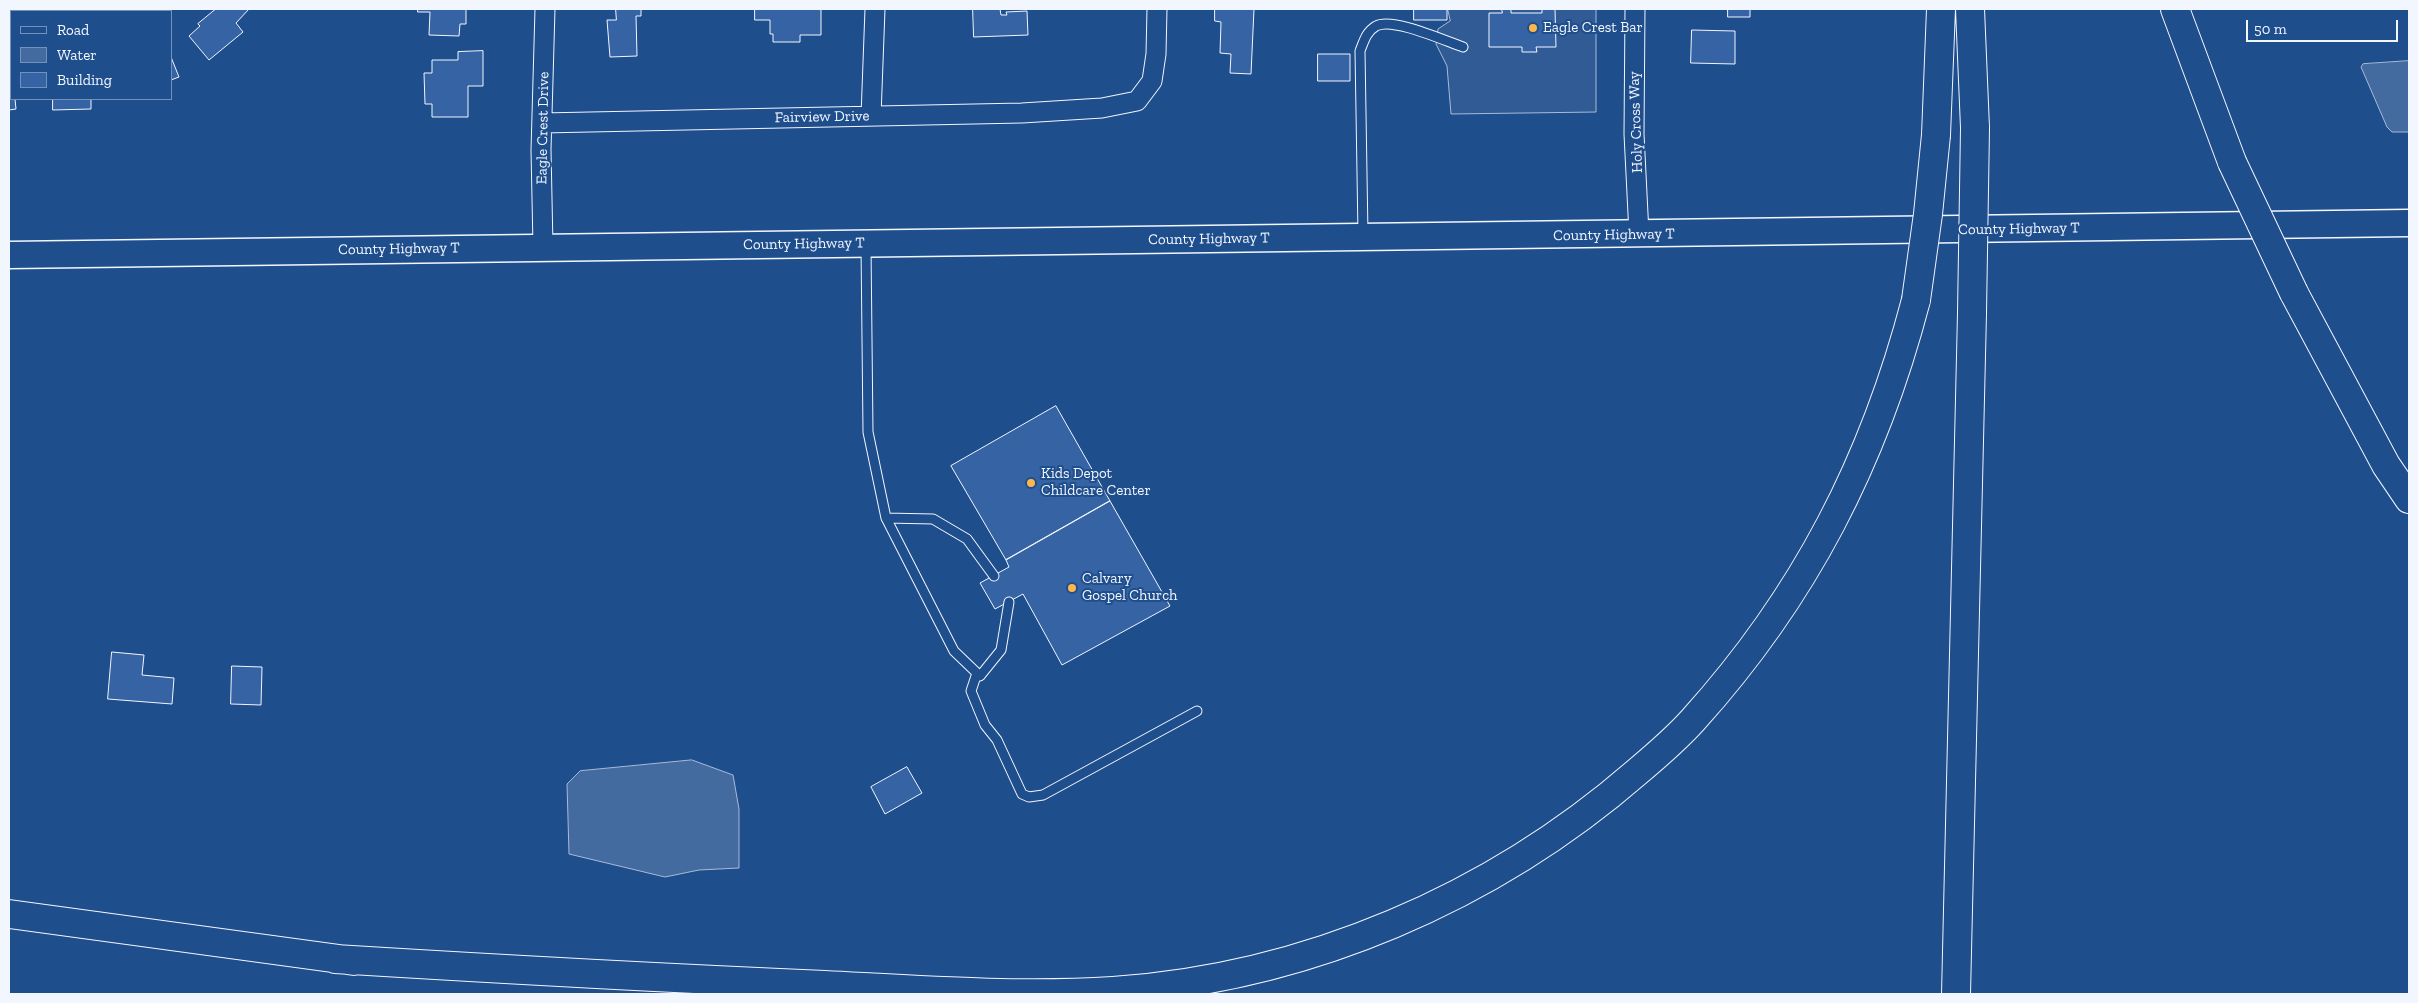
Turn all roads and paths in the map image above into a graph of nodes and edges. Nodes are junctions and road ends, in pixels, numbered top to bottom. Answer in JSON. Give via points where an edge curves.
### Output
{"nodes":[{"id":1,"x":26,"y":9,"type":"edge"},
{"id":2,"x":545,"y":9,"type":"edge"},
{"id":3,"x":875,"y":9,"type":"edge"},
{"id":4,"x":1156,"y":9,"type":"edge"},
{"id":5,"x":1636,"y":9,"type":"edge"},
{"id":6,"x":1941,"y":9,"type":"edge"},
{"id":7,"x":1970,"y":9,"type":"edge"},
{"id":8,"x":2174,"y":9,"type":"edge"},
{"id":9,"x":9,"y":10,"type":"edge"},
{"id":10,"x":1463,"y":47,"type":"dead end"},
{"id":11,"x":871,"y":116,"type":"junction"},
{"id":12,"x":542,"y":123,"type":"junction"},
{"id":13,"x":2409,"y":223,"type":"edge"},
{"id":14,"x":1640,"y":234,"type":"junction"},
{"id":15,"x":1363,"y":238,"type":"junction"},
{"id":16,"x":866,"y":243,"type":"junction"},
{"id":17,"x":543,"y":247,"type":"junction"},
{"id":18,"x":9,"y":256,"type":"edge"},
{"id":19,"x":2409,"y":499,"type":"edge"},
{"id":20,"x":886,"y":518,"type":"junction"},
{"id":21,"x":994,"y":576,"type":"dead end"},
{"id":22,"x":1009,"y":602,"type":"dead end"},
{"id":23,"x":978,"y":673,"type":"junction"},
{"id":24,"x":1197,"y":710,"type":"dead end"},
{"id":25,"x":9,"y":914,"type":"edge"},
{"id":26,"x":335,"y":959,"type":"junction"},
{"id":27,"x":1956,"y":987,"type":"edge"},
{"id":28,"x":662,"y":994,"type":"edge"}],
"edges":[{"from":1,"to":9,"type":"street"},
{"from":2,"to":12,"type":"street","name":"Eagle Crest Drive"},
{"from":3,"to":11,"type":"street"},
{"from":4,"to":11,"type":"street","name":"Fairview Drive","via":[[1152,81],[1137,101],[1102,108],[1022,113]]},
{"from":5,"to":14,"type":"street","name":"Holy Cross Way","via":[[1634,134]]},
{"from":6,"to":26,"type":"highway","bridge":true,"via":[[1936,135],[1916,300],[1889,393],[1856,477],[1791,593],[1689,725],[1603,802],[1542,845],[1423,912],[1312,954],[1248,970],[1115,991],[1017,993],[908,989],[606,976]]},
{"from":7,"to":27,"type":"highway","bridge":true,"via":[[1975,128]]},
{"from":8,"to":19,"type":"highway","bridge":true,"via":[[2232,162],[2294,293],[2386,465]]},
{"from":10,"to":15,"type":"lane","via":[[1392,24],[1378,25],[1366,34],[1360,52]]},
{"from":11,"to":12,"type":"street","name":"Fairview Drive"},
{"from":12,"to":17,"type":"street","name":"Eagle Crest Drive"},
{"from":13,"to":14,"type":"main road","name":"County Highway T"},
{"from":14,"to":15,"type":"main road","name":"County Highway T"},
{"from":15,"to":16,"type":"main road","name":"County Highway T"},
{"from":16,"to":17,"type":"main road","name":"County Highway T"},
{"from":16,"to":20,"type":"lane","via":[[868,432]]},
{"from":17,"to":18,"type":"main road","name":"County Highway T"},
{"from":20,"to":21,"type":"lane","via":[[933,520],[967,539]]},
{"from":20,"to":23,"type":"lane","via":[[954,651]]},
{"from":22,"to":23,"type":"lane","via":[[1001,650],[980,676]]},
{"from":23,"to":24,"type":"lane","via":[[971,691],[974,699],[1022,794],[1028,797],[1043,795]]},
{"from":25,"to":26,"type":"highway"},
{"from":26,"to":28,"type":"highway"}]}
